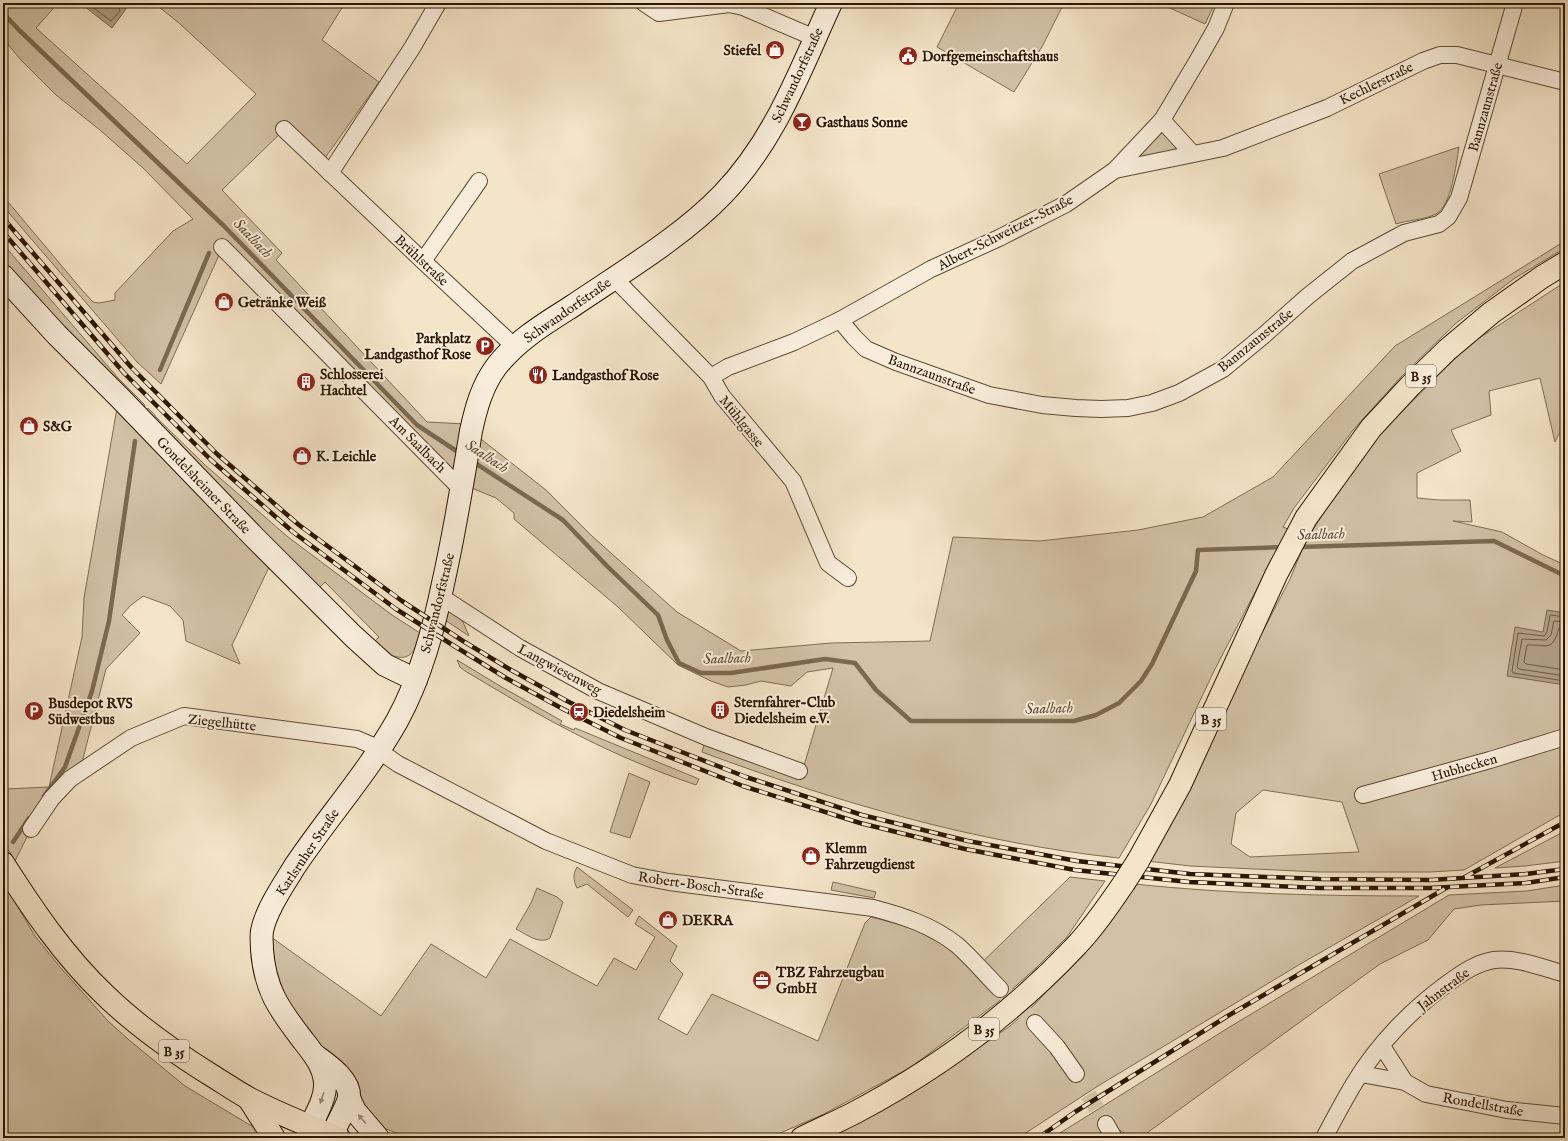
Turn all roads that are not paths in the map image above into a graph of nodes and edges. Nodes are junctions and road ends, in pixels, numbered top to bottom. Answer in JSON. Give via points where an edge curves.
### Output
{"nodes":[{"id":1,"x":438,"y":3,"type":"edge"},
{"id":2,"x":644,"y":3,"type":"edge"},
{"id":3,"x":730,"y":3,"type":"edge"},
{"id":4,"x":831,"y":3,"type":"edge"},
{"id":5,"x":1226,"y":3,"type":"edge"},
{"id":6,"x":1515,"y":3,"type":"edge"},
{"id":7,"x":815,"y":38,"type":"junction"},
{"id":8,"x":1496,"y":65,"type":"junction"},
{"id":9,"x":1565,"y":82,"type":"edge"},
{"id":10,"x":1162,"y":120,"type":"junction"},
{"id":11,"x":284,"y":129,"type":"dead end"},
{"id":12,"x":1192,"y":153,"type":"junction"},
{"id":13,"x":1116,"y":170,"type":"junction"},
{"id":14,"x":330,"y":173,"type":"junction"},
{"id":15,"x":479,"y":181,"type":"dead end"},
{"id":16,"x":222,"y":247,"type":"dead end"},
{"id":17,"x":423,"y":261,"type":"junction"},
{"id":18,"x":1565,"y":263,"type":"edge"},
{"id":19,"x":3,"y":276,"type":"edge"},
{"id":20,"x":614,"y":278,"type":"junction"},
{"id":21,"x":840,"y":320,"type":"junction"},
{"id":22,"x":515,"y":347,"type":"junction"},
{"id":23,"x":711,"y":377,"type":"junction"},
{"id":24,"x":463,"y":479,"type":"junction"},
{"id":25,"x":848,"y":578,"type":"dead end"},
{"id":26,"x":440,"y":596,"type":"junction"},
{"id":27,"x":416,"y":680,"type":"junction"},
{"id":28,"x":1565,"y":737,"type":"edge"},
{"id":29,"x":379,"y":750,"type":"junction"},
{"id":30,"x":799,"y":771,"type":"dead end"},
{"id":31,"x":1362,"y":795,"type":"dead end"},
{"id":32,"x":31,"y":829,"type":"dead end"},
{"id":33,"x":3,"y":863,"type":"edge"},
{"id":34,"x":1565,"y":974,"type":"edge"},
{"id":35,"x":1000,"y":989,"type":"tunnel mouth"},
{"id":36,"x":1034,"y":1023,"type":"tunnel mouth"},
{"id":37,"x":1382,"y":1046,"type":"junction"},
{"id":38,"x":314,"y":1054,"type":"junction"},
{"id":39,"x":1076,"y":1074,"type":"tunnel mouth"},
{"id":40,"x":1361,"y":1074,"type":"junction"},
{"id":41,"x":1405,"y":1082,"type":"junction"},
{"id":42,"x":249,"y":1098,"type":"junction"},
{"id":43,"x":349,"y":1098,"type":"junction"},
{"id":44,"x":1565,"y":1116,"type":"edge"},
{"id":45,"x":1106,"y":1124,"type":"tunnel mouth"},
{"id":46,"x":307,"y":1132,"type":"edge"},
{"id":47,"x":334,"y":1137,"type":"edge"},
{"id":48,"x":274,"y":1138,"type":"edge"},
{"id":49,"x":378,"y":1138,"type":"edge"},
{"id":50,"x":802,"y":1138,"type":"edge"},
{"id":51,"x":1114,"y":1138,"type":"edge"},
{"id":52,"x":1324,"y":1138,"type":"edge"}],
"edges":[{"from":1,"to":14,"type":"street","via":[[412,48]]},
{"from":2,"to":3,"type":"street","via":[[659,13]]},
{"from":3,"to":7,"type":"street"},
{"from":4,"to":7,"type":"street","name":"Schwandorfstraße"},
{"from":5,"to":10,"type":"street","name":"Albert-Schweitzer-Straße","via":[[1216,28]]},
{"from":6,"to":8,"type":"street","name":"Bannzaunstraße"},
{"from":7,"to":20,"type":"street","name":"Schwandorfstraße","via":[[796,84],[766,138],[744,169],[723,194],[698,217]]},
{"from":8,"to":9,"type":"street","name":"Kechlerstraße"},
{"from":8,"to":12,"type":"street","name":"Kechlerstraße","via":[[1457,55],[1440,55],[1326,108],[1223,148]]},
{"from":8,"to":21,"type":"street","name":"Bannzaunstraße","via":[[1459,198],[1448,217],[1439,224],[1404,233],[1352,261],[1223,369],[1166,399],[1128,408],[1101,409],[1042,405],[989,395],[866,349]]},
{"from":10,"to":12,"type":"street"},
{"from":10,"to":13,"type":"street","name":"Albert-Schweitzer-Straße"},
{"from":11,"to":14,"type":"street","name":"Brühlstraße"},
{"from":12,"to":13,"type":"street","name":"Kechlerstraße"},
{"from":13,"to":21,"type":"street","name":"Albert-Schweitzer-Straße","via":[[1066,204],[931,269]]},
{"from":14,"to":17,"type":"street","name":"Brühlstraße"},
{"from":15,"to":17,"type":"street"},
{"from":16,"to":24,"type":"street","name":"Am Saalbach"},
{"from":17,"to":22,"type":"street","name":"Brühlstraße"},
{"from":18,"to":50,"type":"main road","number":"B 35","bridge":true,"via":[[1491,313],[1410,386],[1371,428],[1306,518],[1276,575],[1180,785],[1124,883],[1076,945],[999,1019],[919,1076],[856,1112]]},
{"from":19,"to":27,"type":"street","name":"Gondelsheimer Straße","via":[[352,636],[385,665]]},
{"from":20,"to":22,"type":"street","name":"Schwandorfstraße"},
{"from":20,"to":23,"type":"street","name":"Mühlgasse"},
{"from":21,"to":23,"type":"street","name":"Albert-Schweitzer-Straße","via":[[794,342],[728,367]]},
{"from":22,"to":24,"type":"street","name":"Schwandorfstraße","via":[[504,357],[489,379],[476,407]]},
{"from":23,"to":25,"type":"street","name":"Mühlgasse","via":[[722,396],[793,481],[828,563]]},
{"from":24,"to":26,"type":"street","name":"Schwandorfstraße"},
{"from":26,"to":27,"type":"street","name":"Schwandorfstraße"},
{"from":26,"to":30,"type":"street","name":"Langwiesenweg","via":[[520,648],[598,691],[706,737]]},
{"from":27,"to":29,"type":"street","name":"Karlsruher Straße","via":[[397,721]]},
{"from":28,"to":31,"type":"street","name":"Hubhecken"},
{"from":29,"to":32,"type":"street","name":"Ziegelhütte","via":[[357,739],[184,716],[131,738],[70,779],[52,798]]},
{"from":29,"to":35,"type":"street","name":"Robert-Bosch-Straße","via":[[398,764],[543,839],[632,875],[873,908],[902,916],[932,929],[957,946]]},
{"from":29,"to":38,"type":"street","name":"Karlsruher Straße","via":[[280,889],[262,931],[263,961],[270,990],[285,1017]]},
{"from":33,"to":42,"type":"main road","number":"B 35","via":[[37,916],[104,995],[138,1025],[186,1059]]},
{"from":34,"to":37,"type":"street","name":"Jahnstraße","via":[[1510,960],[1481,963],[1435,993],[1414,1011]]},
{"from":36,"to":39,"type":"street","via":[[1057,1047]]},
{"from":37,"to":40,"type":"street","name":"Jahnstraße"},
{"from":37,"to":41,"type":"street"},
{"from":38,"to":43,"type":"street","name":"Karlsruher Straße","via":[[338,1072],[345,1083]]},
{"from":38,"to":46,"type":"street","name":"Karlsruher Straße","one_way":true,"via":[[322,1069],[325,1086]]},
{"from":40,"to":41,"type":"street"},
{"from":40,"to":52,"type":"street","name":"Jahnstraße"},
{"from":41,"to":44,"type":"street","name":"Rondellstraße","via":[[1426,1094],[1507,1110]]},
{"from":42,"to":46,"type":"main road","number":"B 35"},
{"from":42,"to":48,"type":"main road"},
{"from":43,"to":47,"type":"street"},
{"from":49,"to":43,"type":"street","name":"Karlsruher Straße","one_way":true,"via":[[355,1111]]},
{"from":45,"to":51,"type":"street"},
{"from":46,"to":47,"type":"main road","number":"B 35"}]}
